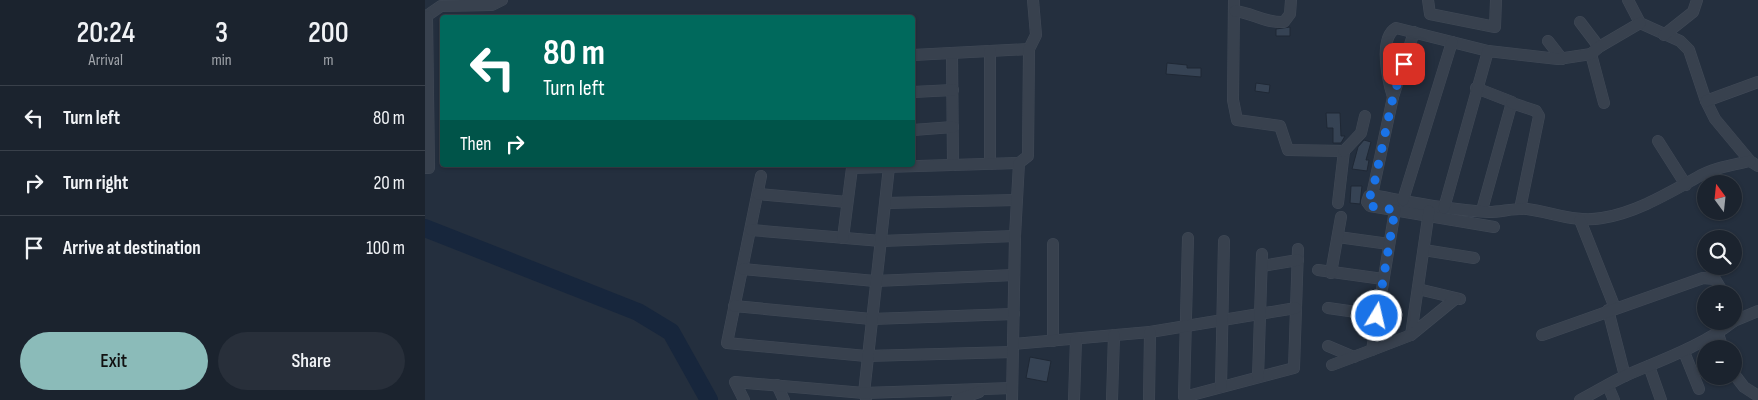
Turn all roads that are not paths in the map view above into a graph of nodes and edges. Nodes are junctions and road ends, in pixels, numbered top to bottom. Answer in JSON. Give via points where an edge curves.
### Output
{"nodes":[{"id":1,"x":502,"y":0,"type":"edge"},
{"id":2,"x":1033,"y":0,"type":"edge"},
{"id":3,"x":1291,"y":0,"type":"edge"},
{"id":4,"x":1428,"y":0,"type":"edge"},
{"id":5,"x":1497,"y":0,"type":"edge"},
{"id":6,"x":1628,"y":0,"type":"edge"},
{"id":7,"x":1697,"y":0,"type":"edge"},
{"id":8,"x":1234,"y":6,"type":"edge"},
{"id":9,"x":426,"y":17,"type":"edge"},
{"id":10,"x":1580,"y":22,"type":"dead end"},
{"id":11,"x":1640,"y":24,"type":"junction"},
{"id":12,"x":1415,"y":32,"type":"junction"},
{"id":13,"x":1664,"y":35,"type":"junction"},
{"id":14,"x":1548,"y":41,"type":"dead end"},
{"id":15,"x":1452,"y":42,"type":"junction"},
{"id":16,"x":1029,"y":49,"type":"junction"},
{"id":17,"x":990,"y":51,"type":"junction"},
{"id":18,"x":1488,"y":51,"type":"junction"},
{"id":19,"x":1595,"y":51,"type":"junction"},
{"id":20,"x":953,"y":53,"type":"junction"},
{"id":21,"x":915,"y":55,"type":"edge"},
{"id":22,"x":1562,"y":58,"type":"junction"},
{"id":23,"x":1758,"y":82,"type":"edge"},
{"id":24,"x":1476,"y":88,"type":"junction"},
{"id":25,"x":953,"y":90,"type":"junction"},
{"id":26,"x":915,"y":92,"type":"edge"},
{"id":27,"x":1393,"y":97,"type":"junction"},
{"id":28,"x":1706,"y":101,"type":"junction"},
{"id":29,"x":1512,"y":103,"type":"junction"},
{"id":30,"x":1604,"y":103,"type":"dead end"},
{"id":31,"x":1365,"y":116,"type":"dead end"},
{"id":32,"x":953,"y":128,"type":"junction"},
{"id":33,"x":915,"y":130,"type":"edge"},
{"id":34,"x":1658,"y":141,"type":"dead end"},
{"id":35,"x":1344,"y":151,"type":"junction"},
{"id":36,"x":1754,"y":163,"type":"edge"},
{"id":37,"x":990,"y":164,"type":"junction"},
{"id":38,"x":1019,"y":164,"type":"junction"},
{"id":39,"x":953,"y":165,"type":"junction"},
{"id":40,"x":915,"y":166,"type":"edge"},
{"id":41,"x":889,"y":167,"type":"joint"},
{"id":42,"x":425,"y":168,"type":"edge"},
{"id":43,"x":761,"y":176,"type":"dead end"},
{"id":44,"x":1686,"y":185,"type":"junction"},
{"id":45,"x":758,"y":194,"type":"junction"},
{"id":46,"x":1372,"y":194,"type":"junction"},
{"id":47,"x":1016,"y":200,"type":"junction"},
{"id":48,"x":1403,"y":200,"type":"junction"},
{"id":49,"x":847,"y":202,"type":"junction"},
{"id":50,"x":886,"y":203,"type":"junction"},
{"id":51,"x":1338,"y":203,"type":"dead end"},
{"id":52,"x":1444,"y":208,"type":"junction"},
{"id":53,"x":1520,"y":209,"type":"junction"},
{"id":54,"x":1395,"y":210,"type":"junction"},
{"id":55,"x":1481,"y":210,"type":"junction"},
{"id":56,"x":1429,"y":212,"type":"junction"},
{"id":57,"x":1341,"y":217,"type":"dead end"},
{"id":58,"x":1580,"y":220,"type":"junction"},
{"id":59,"x":1494,"y":227,"type":"dead end"},
{"id":60,"x":751,"y":230,"type":"junction"},
{"id":61,"x":1015,"y":236,"type":"junction"},
{"id":62,"x":1338,"y":237,"type":"junction"},
{"id":63,"x":843,"y":238,"type":"junction"},
{"id":64,"x":1188,"y":238,"type":"dead end"},
{"id":65,"x":881,"y":241,"type":"junction"},
{"id":66,"x":1224,"y":241,"type":"dead end"},
{"id":67,"x":1053,"y":244,"type":"dead end"},
{"id":68,"x":1389,"y":244,"type":"junction"},
{"id":69,"x":1424,"y":250,"type":"junction"},
{"id":70,"x":1474,"y":258,"type":"dead end"},
{"id":71,"x":743,"y":269,"type":"junction"},
{"id":72,"x":1319,"y":270,"type":"dead end"},
{"id":73,"x":1331,"y":273,"type":"junction"},
{"id":74,"x":1014,"y":275,"type":"junction"},
{"id":75,"x":1383,"y":279,"type":"junction"},
{"id":76,"x":875,"y":281,"type":"junction"},
{"id":77,"x":1719,"y":285,"type":"edge"},
{"id":78,"x":1418,"y":289,"type":"junction"},
{"id":79,"x":734,"y":306,"type":"junction"},
{"id":80,"x":1296,"y":308,"type":"junction"},
{"id":81,"x":1328,"y":308,"type":"dead end"},
{"id":82,"x":1611,"y":309,"type":"junction"},
{"id":83,"x":1758,"y":311,"type":"edge"},
{"id":84,"x":1013,"y":314,"type":"junction"},
{"id":85,"x":1260,"y":314,"type":"junction"},
{"id":86,"x":1377,"y":316,"type":"junction"},
{"id":87,"x":1742,"y":317,"type":"edge"},
{"id":88,"x":871,"y":319,"type":"junction"},
{"id":89,"x":1222,"y":320,"type":"junction"},
{"id":90,"x":1184,"y":326,"type":"junction"},
{"id":91,"x":1723,"y":330,"type":"edge"},
{"id":92,"x":1150,"y":332,"type":"junction"},
{"id":93,"x":1718,"y":334,"type":"junction"},
{"id":94,"x":1115,"y":335,"type":"junction"},
{"id":95,"x":1411,"y":335,"type":"junction"},
{"id":96,"x":1542,"y":335,"type":"dead end"},
{"id":97,"x":1076,"y":339,"type":"junction"},
{"id":98,"x":1720,"y":340,"type":"edge"},
{"id":99,"x":1053,"y":341,"type":"junction"},
{"id":100,"x":1329,"y":346,"type":"dead end"},
{"id":101,"x":1013,"y":348,"type":"junction"},
{"id":102,"x":1372,"y":350,"type":"junction"},
{"id":103,"x":1683,"y":352,"type":"junction"},
{"id":104,"x":866,"y":356,"type":"junction"},
{"id":105,"x":1354,"y":357,"type":"junction"},
{"id":106,"x":1332,"y":365,"type":"dead end"},
{"id":107,"x":1649,"y":366,"type":"junction"},
{"id":108,"x":1625,"y":376,"type":"junction"},
{"id":109,"x":1259,"y":377,"type":"junction"},
{"id":110,"x":1742,"y":384,"type":"edge"},
{"id":111,"x":777,"y":385,"type":"junction"},
{"id":112,"x":1607,"y":386,"type":"junction"},
{"id":113,"x":1221,"y":387,"type":"junction"},
{"id":114,"x":988,"y":388,"type":"junction"},
{"id":115,"x":1012,"y":388,"type":"junction"},
{"id":116,"x":1699,"y":389,"type":"dead end"},
{"id":117,"x":823,"y":395,"type":"edge"},
{"id":118,"x":865,"y":396,"type":"edge"},
{"id":119,"x":907,"y":396,"type":"edge"},
{"id":120,"x":1758,"y":396,"type":"edge"},
{"id":121,"x":744,"y":400,"type":"edge"},
{"id":122,"x":784,"y":400,"type":"edge"},
{"id":123,"x":957,"y":400,"type":"edge"},
{"id":124,"x":1012,"y":400,"type":"edge"},
{"id":125,"x":1074,"y":400,"type":"edge"},
{"id":126,"x":1112,"y":400,"type":"edge"},
{"id":127,"x":1149,"y":400,"type":"edge"},
{"id":128,"x":1579,"y":400,"type":"edge"},
{"id":129,"x":1613,"y":400,"type":"edge"},
{"id":130,"x":1661,"y":400,"type":"edge"}],
"edges":[{"from":1,"to":9,"type":"street","via":[[492,5],[441,6]]},
{"from":2,"to":16,"type":"street","via":[[1036,35]]},
{"from":3,"to":8,"type":"street","via":[[1290,14],[1283,22],[1261,21]]},
{"from":4,"to":5,"type":"street","via":[[1430,14],[1495,26]]},
{"from":6,"to":11,"type":"street"},
{"from":7,"to":13,"type":"street","via":[[1693,12]]},
{"from":8,"to":35,"type":"street","via":[[1233,100],[1237,120],[1280,126],[1288,150]]},
{"from":9,"to":42,"type":"street","via":[[429,168]]},
{"from":10,"to":19,"type":"street"},
{"from":11,"to":13,"type":"street"},
{"from":11,"to":19,"type":"street"},
{"from":12,"to":15,"type":"street"},
{"from":12,"to":27,"type":"street"},
{"from":12,"to":27,"type":"street","via":[[1397,28],[1388,36],[1387,75]]},
{"from":13,"to":28,"type":"street","via":[[1680,41],[1689,50]]},
{"from":14,"to":22,"type":"street"},
{"from":15,"to":18,"type":"street"},
{"from":15,"to":48,"type":"street"},
{"from":16,"to":17,"type":"street"},
{"from":16,"to":38,"type":"street","via":[[1028,156]]},
{"from":17,"to":20,"type":"street"},
{"from":17,"to":37,"type":"street"},
{"from":18,"to":22,"type":"street"},
{"from":18,"to":24,"type":"street"},
{"from":19,"to":22,"type":"street"},
{"from":19,"to":30,"type":"street"},
{"from":20,"to":21,"type":"street"},
{"from":20,"to":25,"type":"street"},
{"from":23,"to":28,"type":"street"},
{"from":24,"to":29,"type":"street"},
{"from":24,"to":52,"type":"street"},
{"from":25,"to":26,"type":"street"},
{"from":25,"to":32,"type":"street"},
{"from":27,"to":46,"type":"street"},
{"from":28,"to":36,"type":"street","via":[[1715,119]]},
{"from":29,"to":53,"type":"street","via":[[1536,111],[1539,116]]},
{"from":29,"to":55,"type":"street"},
{"from":31,"to":35,"type":"street","via":[[1361,133]]},
{"from":32,"to":33,"type":"street"},
{"from":32,"to":39,"type":"street"},
{"from":34,"to":44,"type":"street"},
{"from":35,"to":51,"type":"street"},
{"from":36,"to":44,"type":"street","via":[[1719,168]]},
{"from":37,"to":38,"type":"street"},
{"from":37,"to":39,"type":"street"},
{"from":38,"to":47,"type":"street"},
{"from":39,"to":40,"type":"street"},
{"from":41,"to":49,"type":"street","via":[[852,168]]},
{"from":41,"to":50,"type":"street"},
{"from":43,"to":45,"type":"street"},
{"from":44,"to":58,"type":"street","via":[[1632,209],[1603,218]]},
{"from":45,"to":49,"type":"street"},
{"from":45,"to":60,"type":"street"},
{"from":46,"to":48,"type":"street"},
{"from":46,"to":54,"type":"street","via":[[1367,199],[1370,206]]},
{"from":47,"to":50,"type":"street"},
{"from":47,"to":61,"type":"street"},
{"from":48,"to":56,"type":"street"},
{"from":49,"to":63,"type":"street"},
{"from":50,"to":65,"type":"street"},
{"from":52,"to":55,"type":"street"},
{"from":52,"to":56,"type":"street"},
{"from":53,"to":55,"type":"street"},
{"from":53,"to":58,"type":"street"},
{"from":54,"to":56,"type":"street"},
{"from":54,"to":68,"type":"street"},
{"from":56,"to":59,"type":"street"},
{"from":56,"to":69,"type":"street"},
{"from":57,"to":62,"type":"street"},
{"from":58,"to":82,"type":"street"},
{"from":60,"to":63,"type":"street"},
{"from":60,"to":71,"type":"street"},
{"from":61,"to":65,"type":"street"},
{"from":61,"to":74,"type":"street"},
{"from":62,"to":68,"type":"street"},
{"from":62,"to":73,"type":"street"},
{"from":63,"to":65,"type":"street"},
{"from":64,"to":90,"type":"street"},
{"from":65,"to":76,"type":"street"},
{"from":66,"to":89,"type":"street"},
{"from":67,"to":99,"type":"street"},
{"from":68,"to":75,"type":"street"},
{"from":69,"to":70,"type":"street"},
{"from":69,"to":78,"type":"street"},
{"from":71,"to":76,"type":"street"},
{"from":71,"to":79,"type":"street"},
{"from":72,"to":73,"type":"street"},
{"from":73,"to":75,"type":"street"},
{"from":74,"to":76,"type":"street"},
{"from":74,"to":84,"type":"street"},
{"from":75,"to":86,"type":"street"},
{"from":76,"to":88,"type":"street"},
{"from":77,"to":82,"type":"street","via":[[1715,279],[1703,278]]},
{"from":78,"to":95,"type":"street"},
{"from":78,"to":95,"type":"street","via":[[1459,299]]},
{"from":79,"to":88,"type":"street"},
{"from":79,"to":104,"type":"street","via":[[727,343]]},
{"from":80,"to":85,"type":"street"},
{"from":80,"to":85,"type":"street","via":[[1298,255],[1262,260]]},
{"from":80,"to":109,"type":"street","via":[[1294,368]]},
{"from":81,"to":86,"type":"street"},
{"from":82,"to":96,"type":"street"},
{"from":82,"to":108,"type":"street"},
{"from":83,"to":87,"type":"street"},
{"from":84,"to":88,"type":"street"},
{"from":84,"to":101,"type":"street"},
{"from":85,"to":89,"type":"street"},
{"from":85,"to":109,"type":"street"},
{"from":86,"to":102,"type":"street"},
{"from":88,"to":104,"type":"street"},
{"from":89,"to":90,"type":"street"},
{"from":89,"to":113,"type":"street"},
{"from":90,"to":92,"type":"street"},
{"from":90,"to":113,"type":"street","via":[[1185,397]]},
{"from":91,"to":93,"type":"street"},
{"from":92,"to":94,"type":"street"},
{"from":92,"to":127,"type":"street"},
{"from":93,"to":98,"type":"street"},
{"from":93,"to":103,"type":"street"},
{"from":94,"to":97,"type":"street"},
{"from":94,"to":126,"type":"street"},
{"from":95,"to":102,"type":"street"},
{"from":97,"to":99,"type":"street"},
{"from":97,"to":125,"type":"street"},
{"from":99,"to":101,"type":"street"},
{"from":100,"to":105,"type":"street"},
{"from":101,"to":104,"type":"street"},
{"from":101,"to":115,"type":"street"},
{"from":102,"to":105,"type":"street"},
{"from":103,"to":107,"type":"street"},
{"from":103,"to":116,"type":"street"},
{"from":104,"to":118,"type":"street"},
{"from":105,"to":106,"type":"street"},
{"from":107,"to":108,"type":"street"},
{"from":107,"to":130,"type":"street"},
{"from":108,"to":112,"type":"street"},
{"from":109,"to":113,"type":"street"},
{"from":110,"to":120,"type":"street"},
{"from":111,"to":117,"type":"street"},
{"from":111,"to":121,"type":"street","via":[[735,382]]},
{"from":111,"to":122,"type":"street"},
{"from":112,"to":128,"type":"street"},
{"from":112,"to":129,"type":"street"},
{"from":114,"to":115,"type":"street"},
{"from":114,"to":119,"type":"street"},
{"from":114,"to":123,"type":"street"},
{"from":115,"to":124,"type":"street"},
{"from":117,"to":118,"type":"street"},
{"from":118,"to":119,"type":"street"}]}
